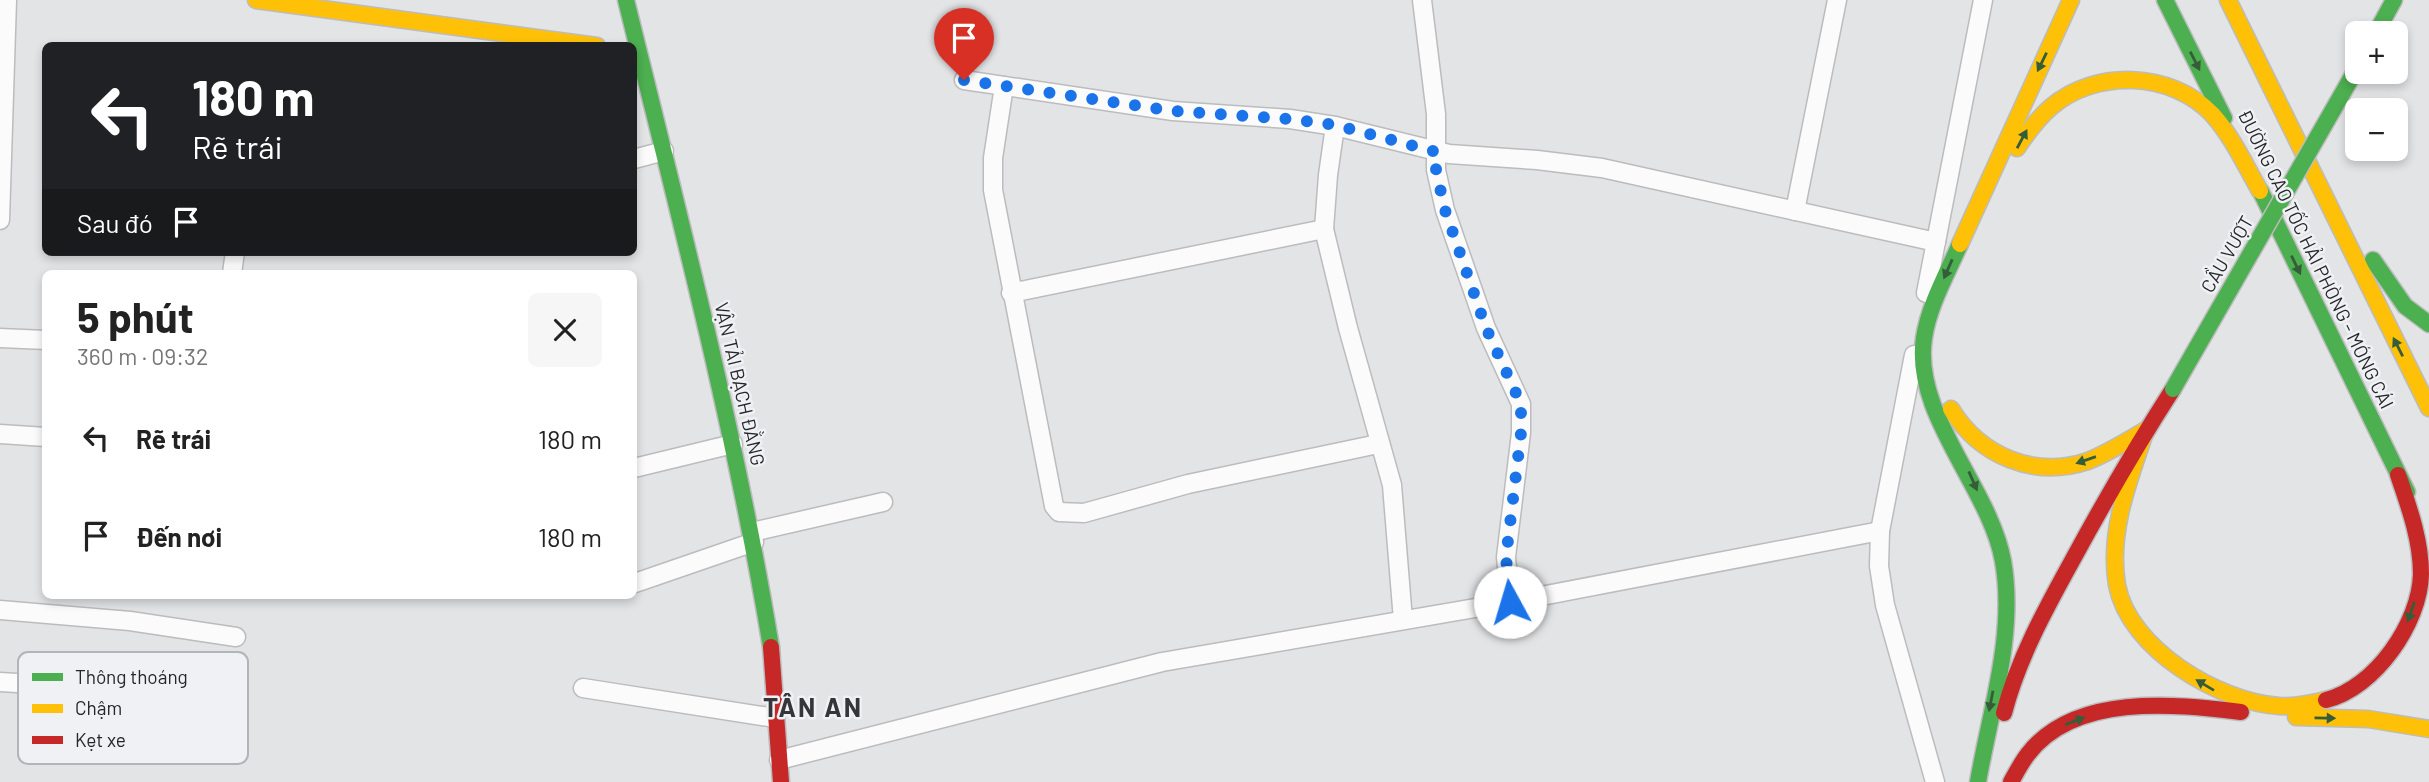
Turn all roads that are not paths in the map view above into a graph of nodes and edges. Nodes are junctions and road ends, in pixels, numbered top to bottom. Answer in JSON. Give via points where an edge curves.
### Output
{"nodes":[{"id":1,"x":6,"y":0,"type":"edge"},
{"id":2,"x":256,"y":0,"type":"edge"},
{"id":3,"x":626,"y":0,"type":"edge"},
{"id":4,"x":1422,"y":0,"type":"edge"},
{"id":5,"x":1837,"y":0,"type":"edge"},
{"id":6,"x":1983,"y":0,"type":"edge"},
{"id":7,"x":2071,"y":0,"type":"edge"},
{"id":8,"x":2165,"y":0,"type":"edge"},
{"id":9,"x":2228,"y":0,"type":"edge"},
{"id":10,"x":2236,"y":0,"type":"edge"},
{"id":11,"x":2394,"y":0,"type":"edge"},
{"id":12,"x":2383,"y":21,"type":"edge"},
{"id":13,"x":567,"y":42,"type":"edge"},
{"id":14,"x":635,"y":42,"type":"edge"},
{"id":15,"x":637,"y":51,"type":"edge"},
{"id":16,"x":964,"y":80,"type":"dead end"},
{"id":17,"x":2348,"y":84,"type":"edge"},
{"id":18,"x":1004,"y":86,"type":"junction"},
{"id":19,"x":2274,"y":93,"type":"junction"},
{"id":20,"x":1335,"y":125,"type":"junction"},
{"id":21,"x":2291,"y":128,"type":"junction"},
{"id":22,"x":664,"y":151,"type":"junction"},
{"id":23,"x":1437,"y":152,"type":"junction"},
{"id":24,"x":637,"y":158,"type":"edge"},
{"id":25,"x":1,"y":163,"type":"edge"},
{"id":26,"x":2260,"y":191,"type":"junction"},
{"id":27,"x":1796,"y":211,"type":"junction"},
{"id":28,"x":0,"y":220,"type":"edge"},
{"id":29,"x":1324,"y":229,"type":"junction"},
{"id":30,"x":1936,"y":242,"type":"junction"},
{"id":31,"x":1011,"y":293,"type":"junction"},
{"id":32,"x":2429,"y":324,"type":"edge"},
{"id":33,"x":0,"y":338,"type":"edge"},
{"id":34,"x":42,"y":340,"type":"edge"},
{"id":35,"x":2429,"y":408,"type":"edge"},
{"id":36,"x":2146,"y":430,"type":"junction"},
{"id":37,"x":0,"y":434,"type":"edge"},
{"id":38,"x":42,"y":437,"type":"edge"},
{"id":39,"x":733,"y":444,"type":"junction"},
{"id":40,"x":1378,"y":444,"type":"junction"},
{"id":41,"x":637,"y":467,"type":"edge"},
{"id":42,"x":2398,"y":475,"type":"junction"},
{"id":43,"x":883,"y":502,"type":"dead end"},
{"id":44,"x":1880,"y":531,"type":"junction"},
{"id":45,"x":753,"y":537,"type":"junction"},
{"id":46,"x":2429,"y":537,"type":"edge"},
{"id":47,"x":637,"y":582,"type":"edge"},
{"id":48,"x":1510,"y":602,"type":"junction"},
{"id":49,"x":0,"y":610,"type":"edge"},
{"id":50,"x":1403,"y":620,"type":"junction"},
{"id":51,"x":236,"y":637,"type":"dead end"},
{"id":52,"x":0,"y":682,"type":"edge"},
{"id":53,"x":18,"y":683,"type":"edge"},
{"id":54,"x":583,"y":688,"type":"dead end"},
{"id":55,"x":775,"y":718,"type":"junction"},
{"id":56,"x":2429,"y":729,"type":"edge"},
{"id":57,"x":779,"y":760,"type":"junction"},
{"id":58,"x":781,"y":782,"type":"edge"},
{"id":59,"x":1935,"y":782,"type":"edge"},
{"id":60,"x":1978,"y":782,"type":"edge"},
{"id":61,"x":1989,"y":782,"type":"edge"},
{"id":62,"x":2011,"y":782,"type":"edge"}],
"edges":[{"from":1,"to":25,"type":"street"},
{"from":2,"to":13,"type":"main road"},
{"from":3,"to":14,"type":"main road","name":"VẬN TẢI BẠCH ĐẰNG"},
{"from":4,"to":23,"type":"street"},
{"from":5,"to":27,"type":"street"},
{"from":6,"to":30,"type":"street"},
{"from":7,"to":60,"type":"main road","one_way":true,"via":[[1933,304],[1922,349],[1929,394],[1966,466],[2004,561],[2004,612]]},
{"from":8,"to":26,"type":"main road","name":"ĐƯỜNG CAO TỐC HẢI PHÒNG - MÓNG CÁI","one_way":true},
{"from":9,"to":19,"type":"main road","name":"ĐƯỜNG CAO TỐC HẢI PHÒNG - MÓNG CÁI"},
{"from":10,"to":19,"type":"main road"},
{"from":11,"to":12,"type":"main road"},
{"from":15,"to":22,"type":"main road","name":"VẬN TẢI BẠCH ĐẰNG"},
{"from":16,"to":18,"type":"street"},
{"from":17,"to":36,"type":"main road","name":"CẦU VƯỢT","bridge":true},
{"from":18,"to":20,"type":"street","via":[[1173,111]]},
{"from":18,"to":31,"type":"street","via":[[993,190]]},
{"from":19,"to":21,"type":"main road","name":"ĐƯỜNG CAO TỐC HẢI PHÒNG - MÓNG CÁI"},
{"from":20,"to":23,"type":"street"},
{"from":20,"to":29,"type":"street"},
{"from":21,"to":32,"type":"main road","via":[[2381,273],[2405,306]]},
{"from":35,"to":21,"type":"main road","name":"ĐƯỜNG CAO TỐC HẢI PHÒNG - MÓNG CÁI","one_way":true},
{"from":22,"to":24,"type":"street"},
{"from":22,"to":39,"type":"main road","name":"VẬN TẢI BẠCH ĐẰNG"},
{"from":23,"to":27,"type":"street","via":[[1602,168]]},
{"from":23,"to":48,"type":"street","via":[[1445,210],[1486,328],[1521,404],[1506,557]]},
{"from":25,"to":28,"type":"street"},
{"from":36,"to":26,"type":"main road","one_way":true,"via":[[2083,463],[2053,468],[2017,464],[1986,449],[1958,423],[1942,390],[1936,350],[1946,307],[2011,159],[2028,127],[2052,104],[2081,87],[2116,78],[2143,79],[2176,88],[2206,107]]},
{"from":26,"to":42,"type":"main road","name":"ĐƯỜNG CAO TỐC HẢI PHÒNG - MÓNG CÁI","one_way":true},
{"from":27,"to":30,"type":"street"},
{"from":29,"to":31,"type":"street"},
{"from":29,"to":40,"type":"street"},
{"from":30,"to":44,"type":"street"},
{"from":31,"to":40,"type":"street","via":[[1054,506],[1059,512],[1084,513],[1188,484]]},
{"from":33,"to":34,"type":"street"},
{"from":42,"to":36,"type":"main road","one_way":true,"via":[[2417,534],[2421,575],[2410,617],[2388,653],[2358,685],[2321,702],[2281,706],[2247,702],[2215,691],[2174,666],[2140,631],[2117,588],[2113,546]]},
{"from":36,"to":61,"type":"main road","via":[[2059,585],[2011,685]]},
{"from":37,"to":38,"type":"street"},
{"from":39,"to":41,"type":"street"},
{"from":39,"to":45,"type":"main road","name":"VẬN TẢI BẠCH ĐẰNG"},
{"from":40,"to":50,"type":"street","via":[[1392,485]]},
{"from":42,"to":46,"type":"main road","name":"ĐƯỜNG CAO TỐC HẢI PHÒNG - MÓNG CÁI"},
{"from":43,"to":45,"type":"street"},
{"from":44,"to":48,"type":"street"},
{"from":44,"to":59,"type":"street","via":[[1885,605]]},
{"from":45,"to":47,"type":"street"},
{"from":45,"to":55,"type":"main road","name":"VẬN TẢI BẠCH ĐẰNG","via":[[773,657]]},
{"from":48,"to":50,"type":"street"},
{"from":49,"to":51,"type":"street","via":[[130,621]]},
{"from":50,"to":57,"type":"street","via":[[1162,662]]},
{"from":52,"to":53,"type":"street"},
{"from":54,"to":55,"type":"street"},
{"from":55,"to":57,"type":"main road","name":"VẬN TẢI BẠCH ĐẰNG"},
{"from":62,"to":56,"type":"main road","one_way":true,"via":[[2036,742],[2057,728],[2120,708],[2210,708],[2281,717],[2368,719]]},
{"from":57,"to":58,"type":"main road","name":"VẬN TẢI BẠCH ĐẰNG"}]}
